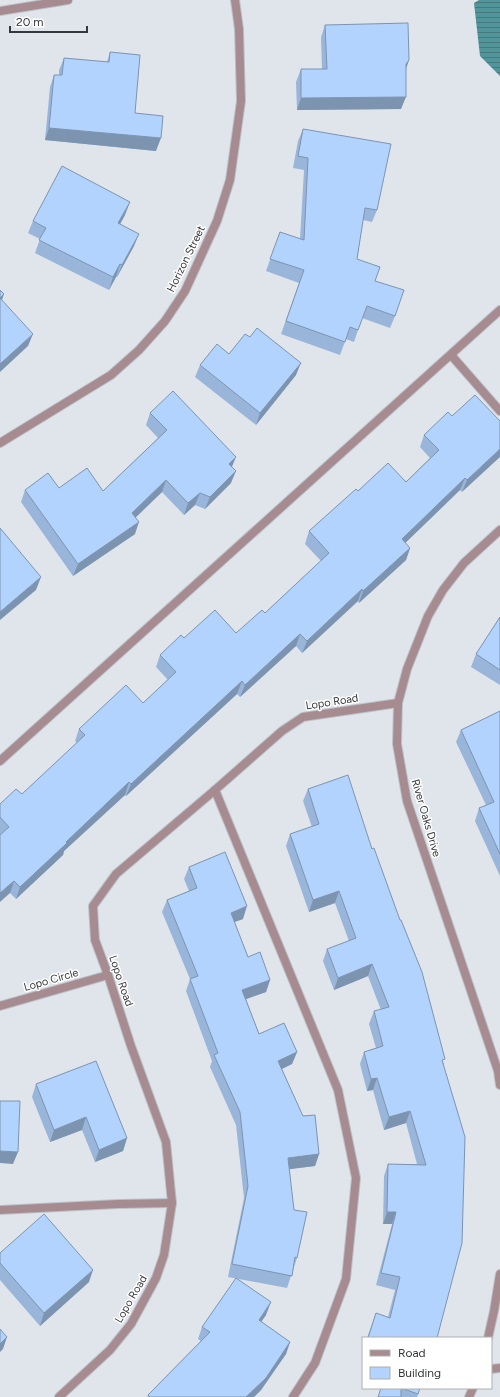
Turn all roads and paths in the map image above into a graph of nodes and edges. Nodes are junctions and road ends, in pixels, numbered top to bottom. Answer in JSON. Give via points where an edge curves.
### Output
{"nodes":[{"id":1,"x":68,"y":0,"type":"edge"},
{"id":2,"x":235,"y":0,"type":"edge"},
{"id":3,"x":0,"y":10,"type":"edge"},
{"id":4,"x":500,"y":310,"type":"edge"},
{"id":5,"x":450,"y":356,"type":"junction"},
{"id":6,"x":500,"y":411,"type":"edge"},
{"id":7,"x":0,"y":443,"type":"edge"},
{"id":8,"x":500,"y":530,"type":"edge"},
{"id":9,"x":398,"y":703,"type":"junction"},
{"id":10,"x":0,"y":761,"type":"edge"},
{"id":11,"x":215,"y":790,"type":"junction"},
{"id":12,"x":108,"y":975,"type":"junction"},
{"id":13,"x":0,"y":1006,"type":"edge"},
{"id":14,"x":500,"y":1085,"type":"edge"},
{"id":15,"x":172,"y":1203,"type":"junction"},
{"id":16,"x":0,"y":1210,"type":"edge"},
{"id":17,"x":500,"y":1274,"type":"edge"},
{"id":18,"x":488,"y":1337,"type":"edge"},
{"id":19,"x":59,"y":1397,"type":"edge"},
{"id":20,"x":292,"y":1397,"type":"edge"}],
"edges":[{"from":1,"to":3,"type":"street"},
{"from":2,"to":7,"type":"street","name":"Horizon Street","via":[[239,29],[241,100],[230,180],[217,221],[184,291],[165,321],[139,350],[111,374]]},
{"from":4,"to":5,"type":"street"},
{"from":5,"to":6,"type":"street"},
{"from":5,"to":10,"type":"street"},
{"from":8,"to":9,"type":"street","name":"River Oaks Drive","via":[[464,564],[435,603],[407,669]]},
{"from":9,"to":11,"type":"street","name":"Lopo Road","via":[[303,717],[282,731]]},
{"from":9,"to":14,"type":"street","name":"River Oaks Drive","via":[[397,744],[407,801],[498,1071]]},
{"from":11,"to":12,"type":"street","name":"Lopo Road","via":[[116,874],[93,906],[95,940]]},
{"from":11,"to":20,"type":"street","via":[[338,1090],[356,1178],[346,1279],[315,1363]]},
{"from":12,"to":13,"type":"street","name":"Lopo Circle"},
{"from":12,"to":15,"type":"street","name":"Lopo Road","via":[[166,1142]]},
{"from":15,"to":16,"type":"street"},
{"from":15,"to":19,"type":"street","name":"Lopo Road","via":[[162,1261],[156,1278],[131,1324],[110,1350]]},
{"from":17,"to":18,"type":"street"}]}
